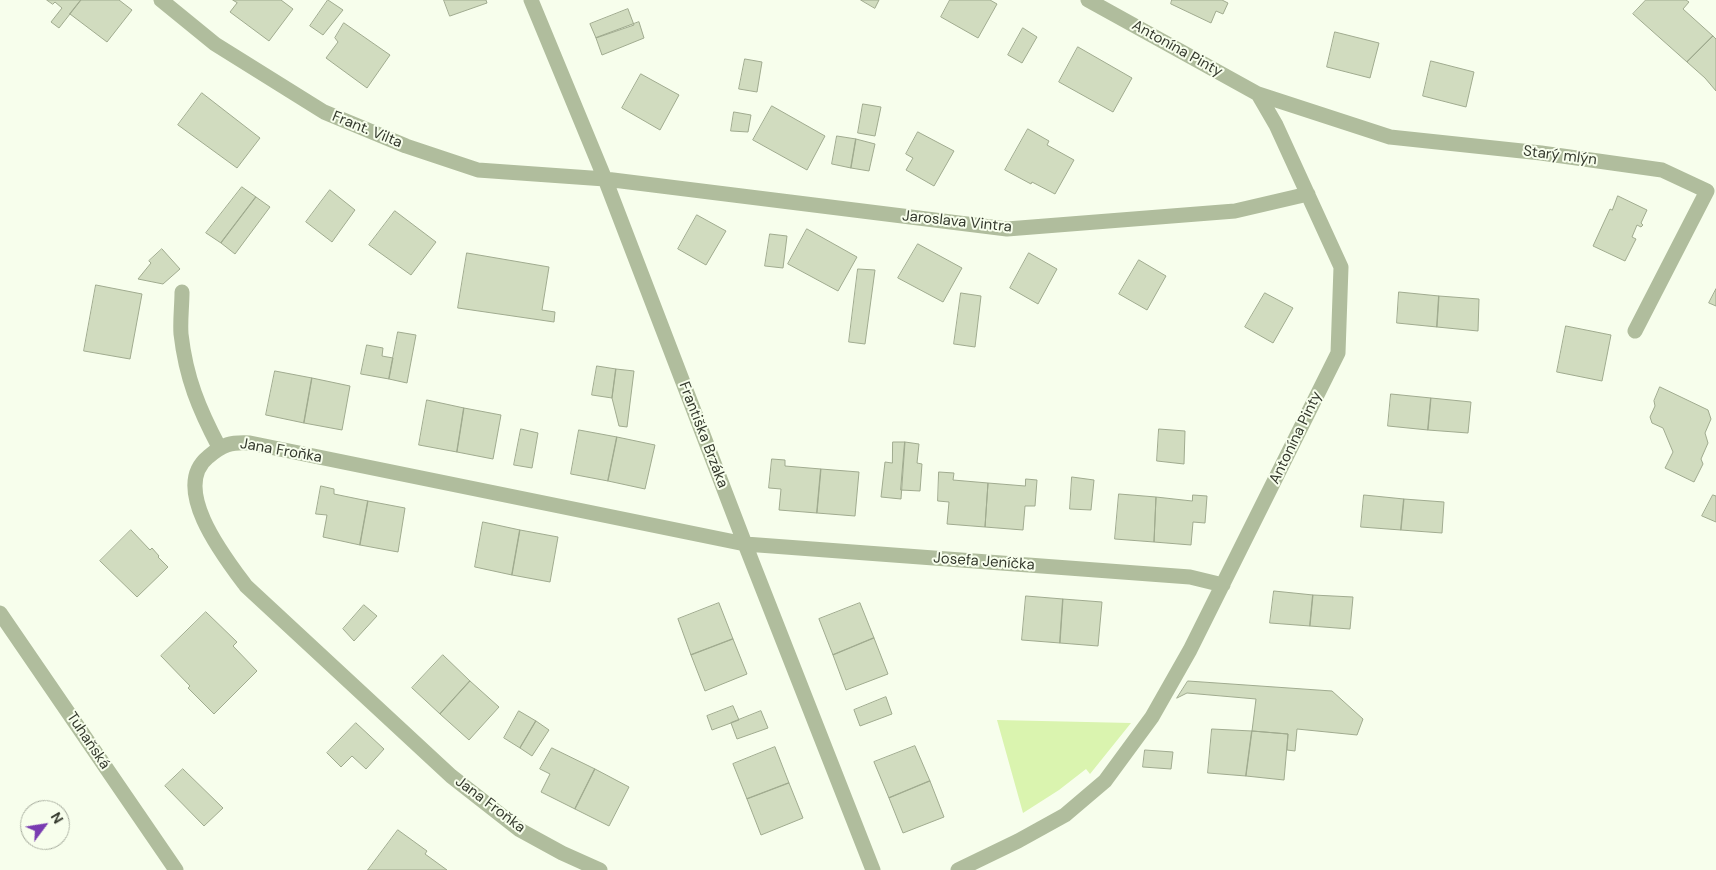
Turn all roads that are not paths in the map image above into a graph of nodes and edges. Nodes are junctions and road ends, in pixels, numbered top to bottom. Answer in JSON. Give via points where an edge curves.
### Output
{"nodes":[{"id":1,"x":161,"y":0,"type":"edge"},
{"id":2,"x":531,"y":0,"type":"edge"},
{"id":3,"x":1088,"y":0,"type":"edge"},
{"id":4,"x":1258,"y":94,"type":"junction"},
{"id":5,"x":605,"y":179,"type":"junction"},
{"id":6,"x":1308,"y":194,"type":"junction"},
{"id":7,"x":182,"y":292,"type":"dead end"},
{"id":8,"x":1635,"y":331,"type":"dead end"},
{"id":9,"x":219,"y":447,"type":"junction"},
{"id":10,"x":745,"y":544,"type":"junction"},
{"id":11,"x":1223,"y":585,"type":"junction"},
{"id":12,"x":0,"y":613,"type":"edge"},
{"id":13,"x":176,"y":870,"type":"edge"},
{"id":14,"x":600,"y":870,"type":"edge"},
{"id":15,"x":873,"y":870,"type":"edge"},
{"id":16,"x":958,"y":870,"type":"edge"}],
"edges":[{"from":1,"to":5,"type":"street","name":"Frant. Vilta","via":[[215,44],[324,112],[406,146],[478,170]]},
{"from":2,"to":5,"type":"street","name":"Františka Brzáka"},
{"from":3,"to":4,"type":"street","name":"Antonína Pinty"},
{"from":4,"to":6,"type":"street","name":"Antonína Pinty"},
{"from":4,"to":8,"type":"street","name":"Starý mlýn","via":[[1390,137],[1662,170],[1707,191]]},
{"from":5,"to":6,"type":"street","name":"Jaroslava Vintra","via":[[1007,229],[1235,211]]},
{"from":5,"to":10,"type":"street","name":"Františka Brzáka"},
{"from":6,"to":11,"type":"street","name":"Antonína Pinty","via":[[1341,268],[1338,353]]},
{"from":7,"to":9,"type":"street","via":[[181,332],[187,372],[200,411]]},
{"from":9,"to":10,"type":"street","name":"Jana Froňka","via":[[250,443]]},
{"from":9,"to":14,"type":"street","name":"Jana Froňka","via":[[203,461],[194,482],[199,511],[221,554],[246,586],[451,776],[520,830]]},
{"from":10,"to":11,"type":"street","name":"Josefa Jeníčka","via":[[1190,577]]},
{"from":10,"to":15,"type":"street","name":"Františka Brzáka"},
{"from":11,"to":16,"type":"street","name":"Antonína Pinty","via":[[1152,717],[1105,781],[1065,814]]},
{"from":12,"to":13,"type":"street","name":"Tuhaňská"}]}
